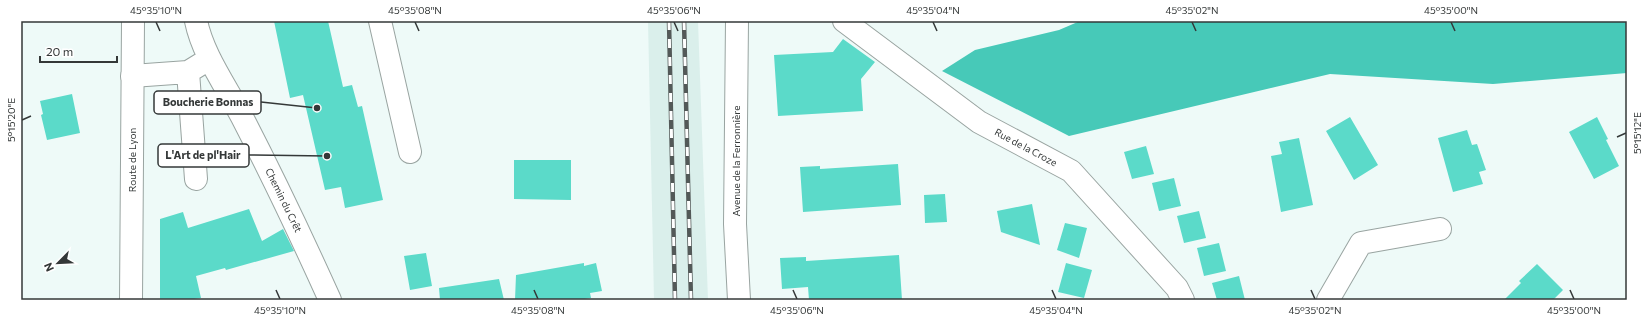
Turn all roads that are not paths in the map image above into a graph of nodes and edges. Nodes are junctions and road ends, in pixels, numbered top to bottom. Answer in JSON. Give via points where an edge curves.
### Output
{"nodes":[{"id":1,"x":133,"y":21,"type":"edge"},
{"id":2,"x":196,"y":21,"type":"edge"},
{"id":3,"x":380,"y":21,"type":"edge"},
{"id":4,"x":737,"y":21,"type":"edge"},
{"id":5,"x":844,"y":21,"type":"edge"},
{"id":6,"x":211,"y":58,"type":"junction"},
{"id":7,"x":188,"y":72,"type":"junction"},
{"id":8,"x":132,"y":76,"type":"junction"},
{"id":9,"x":410,"y":152,"type":"dead end"},
{"id":10,"x":196,"y":179,"type":"dead end"},
{"id":11,"x":1440,"y":229,"type":"dead end"},
{"id":12,"x":132,"y":300,"type":"edge"},
{"id":13,"x":330,"y":300,"type":"edge"},
{"id":14,"x":739,"y":300,"type":"edge"},
{"id":15,"x":1182,"y":300,"type":"edge"},
{"id":16,"x":1328,"y":300,"type":"edge"}],
"edges":[{"from":1,"to":8,"type":"street","name":"Route de Lyon"},
{"from":2,"to":6,"type":"street","name":"Chemin du Crêt"},
{"from":3,"to":9,"type":"street"},
{"from":4,"to":14,"type":"street","name":"Avenue de la Ferronnière","via":[[735,224]]},
{"from":5,"to":15,"type":"street","name":"Rue de la Croze","via":[[979,122],[1071,171],[1177,288]]},
{"from":6,"to":7,"type":"street"},
{"from":6,"to":13,"type":"street","name":"Chemin du Crêt","via":[[292,214]]},
{"from":7,"to":8,"type":"street"},
{"from":7,"to":10,"type":"street"},
{"from":8,"to":12,"type":"street","name":"Route de Lyon"},
{"from":11,"to":16,"type":"street","via":[[1361,244]]}]}
